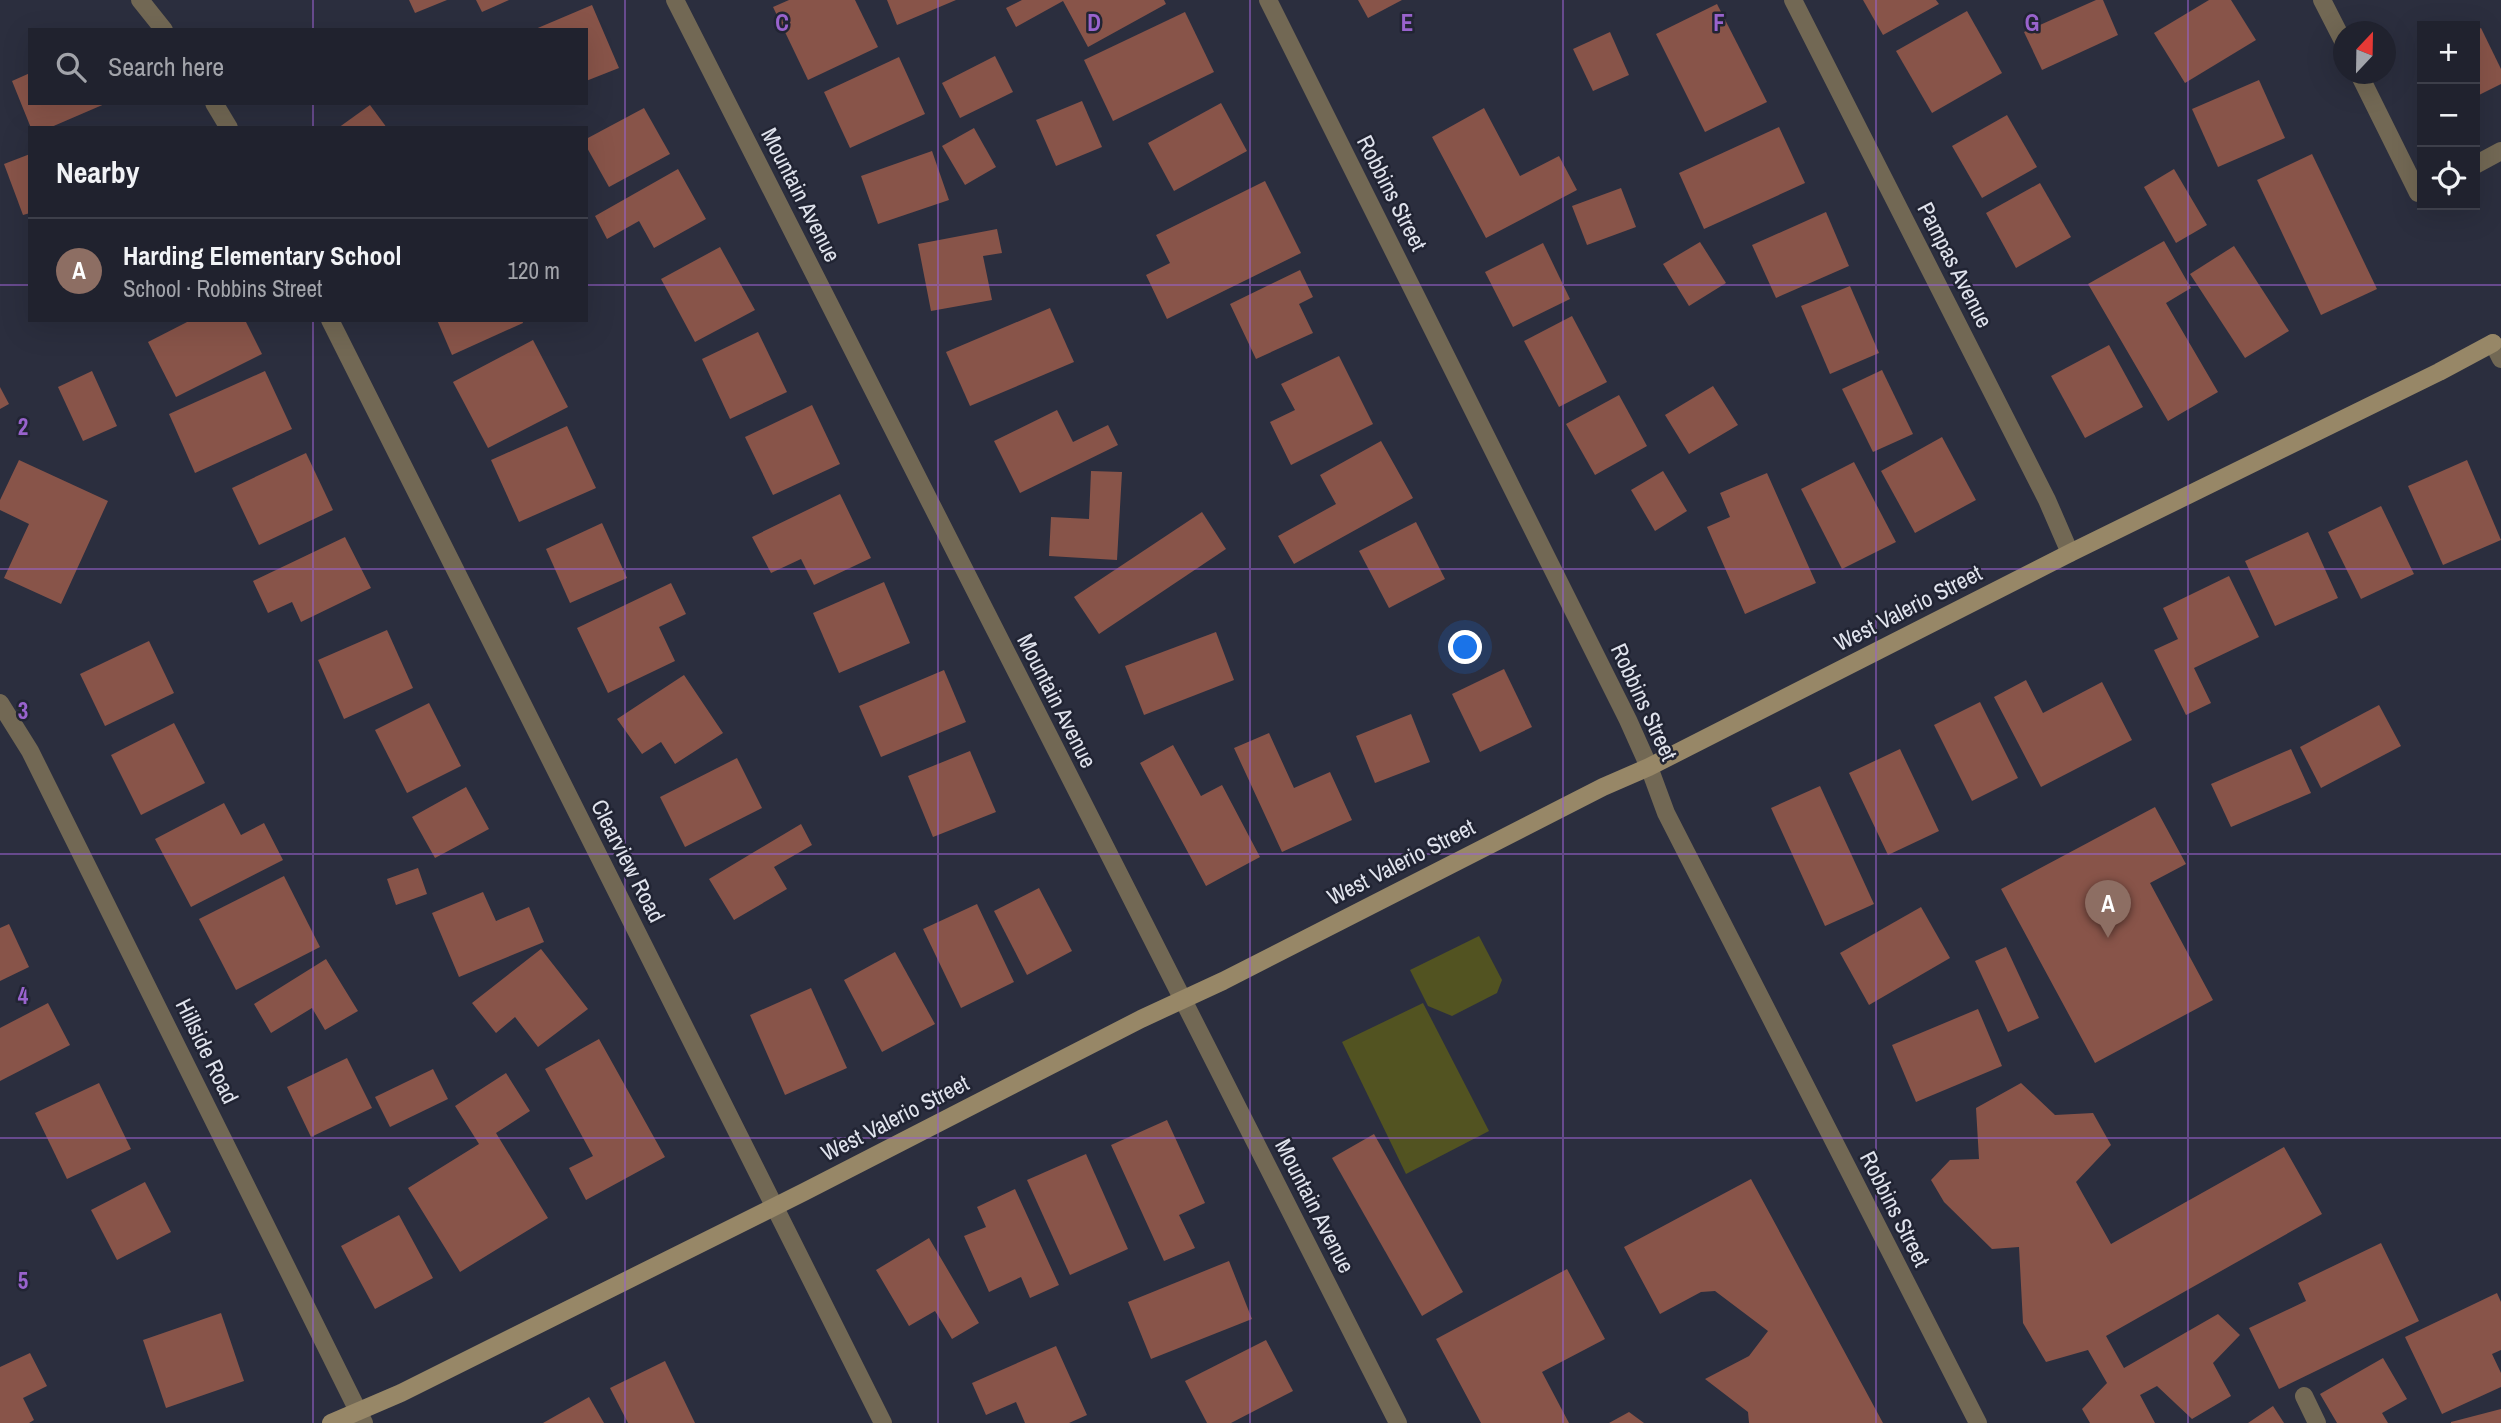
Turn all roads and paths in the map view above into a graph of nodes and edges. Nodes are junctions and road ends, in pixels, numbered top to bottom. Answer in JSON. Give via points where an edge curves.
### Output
{"nodes":[{"id":1,"x":140,"y":0,"type":"edge"},
{"id":2,"x":675,"y":0,"type":"edge"},
{"id":3,"x":1268,"y":0,"type":"edge"},
{"id":4,"x":1793,"y":0,"type":"edge"},
{"id":5,"x":2322,"y":0,"type":"edge"},
{"id":6,"x":2333,"y":23,"type":"edge"},
{"id":7,"x":161,"y":28,"type":"edge"},
{"id":8,"x":2364,"y":84,"type":"edge"},
{"id":9,"x":215,"y":105,"type":"edge"},
{"id":10,"x":228,"y":126,"type":"edge"},
{"id":11,"x":2501,"y":152,"type":"edge"},
{"id":12,"x":2480,"y":162,"type":"edge"},
{"id":13,"x":2417,"y":186,"type":"edge"},
{"id":14,"x":331,"y":322,"type":"edge"},
{"id":15,"x":2497,"y":351,"type":"edge"},
{"id":16,"x":2070,"y":553,"type":"junction"},
{"id":17,"x":0,"y":703,"type":"edge"},
{"id":18,"x":1649,"y":767,"type":"junction"},
{"id":19,"x":1181,"y":999,"type":"junction"},
{"id":20,"x":775,"y":1206,"type":"junction"},
{"id":21,"x":2304,"y":1396,"type":"dead end"},
{"id":22,"x":361,"y":1417,"type":"edge"},
{"id":23,"x":331,"y":1423,"type":"edge"},
{"id":24,"x":883,"y":1423,"type":"edge"},
{"id":25,"x":1398,"y":1423,"type":"edge"},
{"id":26,"x":1978,"y":1423,"type":"edge"},
{"id":27,"x":2317,"y":1423,"type":"edge"}],
"edges":[{"from":1,"to":7,"type":"street"},
{"from":2,"to":19,"type":"street","name":"Mountain Avenue"},
{"from":3,"to":18,"type":"street","name":"Robbins Street"},
{"from":4,"to":16,"type":"street","name":"Pampas Avenue"},
{"from":5,"to":6,"type":"street"},
{"from":8,"to":13,"type":"street"},
{"from":9,"to":10,"type":"street"},
{"from":11,"to":12,"type":"street"},
{"from":14,"to":20,"type":"street","name":"Clearview Road"},
{"from":15,"to":16,"type":"street","name":"West Valerio Street","via":[[2426,378]]},
{"from":16,"to":18,"type":"street","name":"West Valerio Street"},
{"from":17,"to":22,"type":"street","name":"Hillside Road","via":[[30,751]]},
{"from":18,"to":19,"type":"street","name":"West Valerio Street"},
{"from":18,"to":26,"type":"street","name":"Robbins Street","via":[[1665,813]]},
{"from":19,"to":20,"type":"street","name":"West Valerio Street"},
{"from":19,"to":25,"type":"street","name":"Mountain Avenue"},
{"from":20,"to":22,"type":"street","name":"West Valerio Street"},
{"from":20,"to":24,"type":"street","name":"Clearview Road"},
{"from":21,"to":27,"type":"street"},
{"from":22,"to":23,"type":"street","name":"West Valerio Street"}]}
